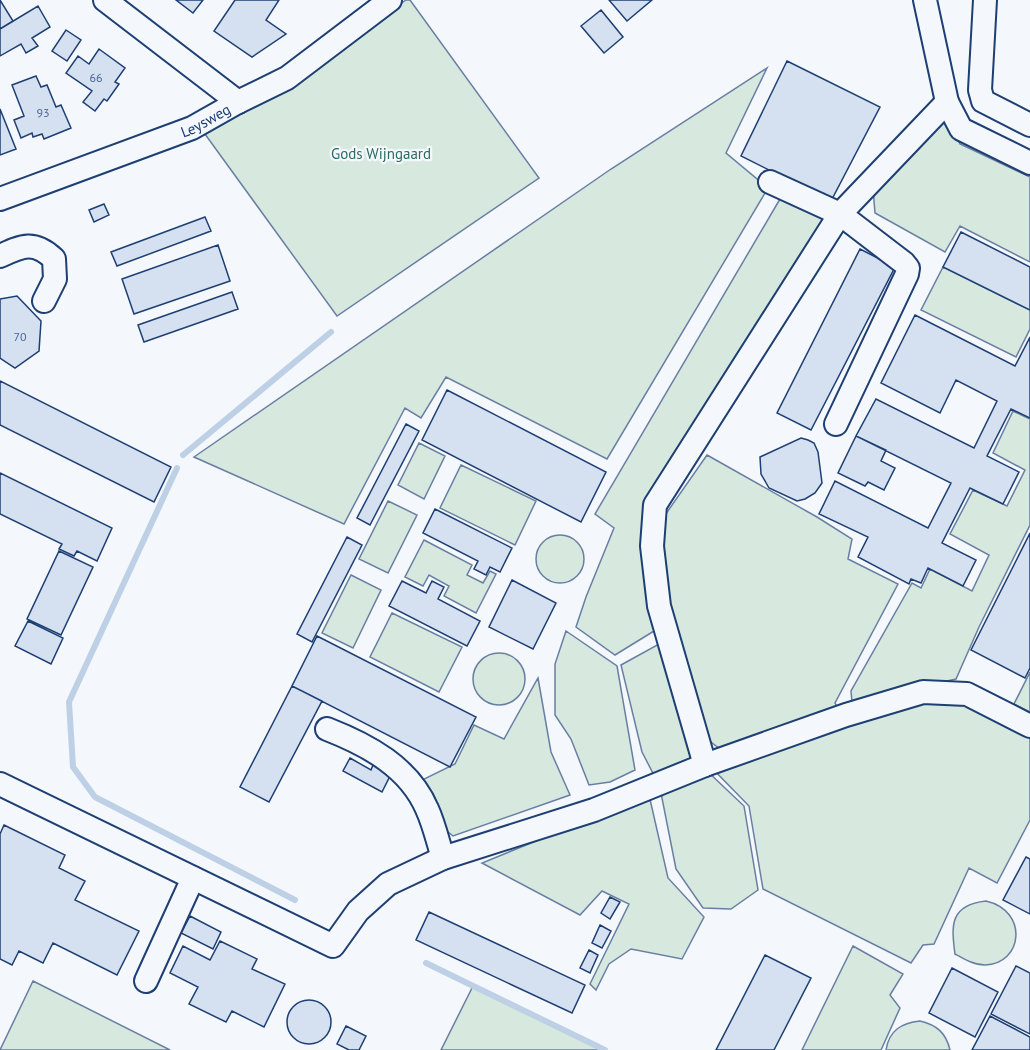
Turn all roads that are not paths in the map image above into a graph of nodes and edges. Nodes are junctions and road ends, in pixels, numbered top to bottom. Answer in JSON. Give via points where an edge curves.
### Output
{"nodes":[{"id":1,"x":105,"y":0,"type":"edge"},
{"id":2,"x":390,"y":0,"type":"edge"},
{"id":3,"x":926,"y":0,"type":"edge"},
{"id":4,"x":985,"y":0,"type":"edge"},
{"id":5,"x":983,"y":101,"type":"junction"},
{"id":6,"x":238,"y":102,"type":"junction"},
{"id":7,"x":949,"y":107,"type":"junction"},
{"id":8,"x":1030,"y":125,"type":"edge"},
{"id":9,"x":1030,"y":163,"type":"edge"},
{"id":10,"x":770,"y":182,"type":"dead end"},
{"id":11,"x":0,"y":199,"type":"edge"},
{"id":12,"x":840,"y":214,"type":"junction"},
{"id":13,"x":0,"y":256,"type":"edge"},
{"id":14,"x":44,"y":301,"type":"dead end"},
{"id":15,"x":836,"y":424,"type":"dead end"},
{"id":16,"x":1030,"y":726,"type":"edge"},
{"id":17,"x":327,"y":729,"type":"dead end"},
{"id":18,"x":705,"y":765,"type":"junction"},
{"id":19,"x":0,"y":784,"type":"edge"},
{"id":20,"x":443,"y":858,"type":"junction"},
{"id":21,"x":193,"y":878,"type":"junction"},
{"id":22,"x":146,"y":981,"type":"dead end"}],
"edges":[{"from":1,"to":6,"type":"street"},
{"from":2,"to":6,"type":"street","name":"Leysweg","via":[[287,78]]},
{"from":3,"to":7,"type":"street"},
{"from":4,"to":5,"type":"street","via":[[980,90]]},
{"from":5,"to":7,"type":"street"},
{"from":5,"to":8,"type":"street"},
{"from":6,"to":11,"type":"street","name":"Leysweg","via":[[192,128]]},
{"from":7,"to":9,"type":"street","via":[[961,129]]},
{"from":7,"to":12,"type":"street"},
{"from":10,"to":12,"type":"street"},
{"from":12,"to":15,"type":"street","via":[[904,262],[908,271]]},
{"from":12,"to":18,"type":"street","via":[[655,505],[652,546],[659,606]]},
{"from":13,"to":14,"type":"street","via":[[30,245],[54,259],[55,279]]},
{"from":16,"to":18,"type":"street","via":[[967,694],[923,692]]},
{"from":17,"to":20,"type":"street","via":[[364,744],[405,774],[427,807]]},
{"from":18,"to":20,"type":"street","via":[[594,810]]},
{"from":19,"to":21,"type":"street"},
{"from":20,"to":21,"type":"street","via":[[388,884],[358,911],[333,946]]},
{"from":21,"to":22,"type":"street"}]}
